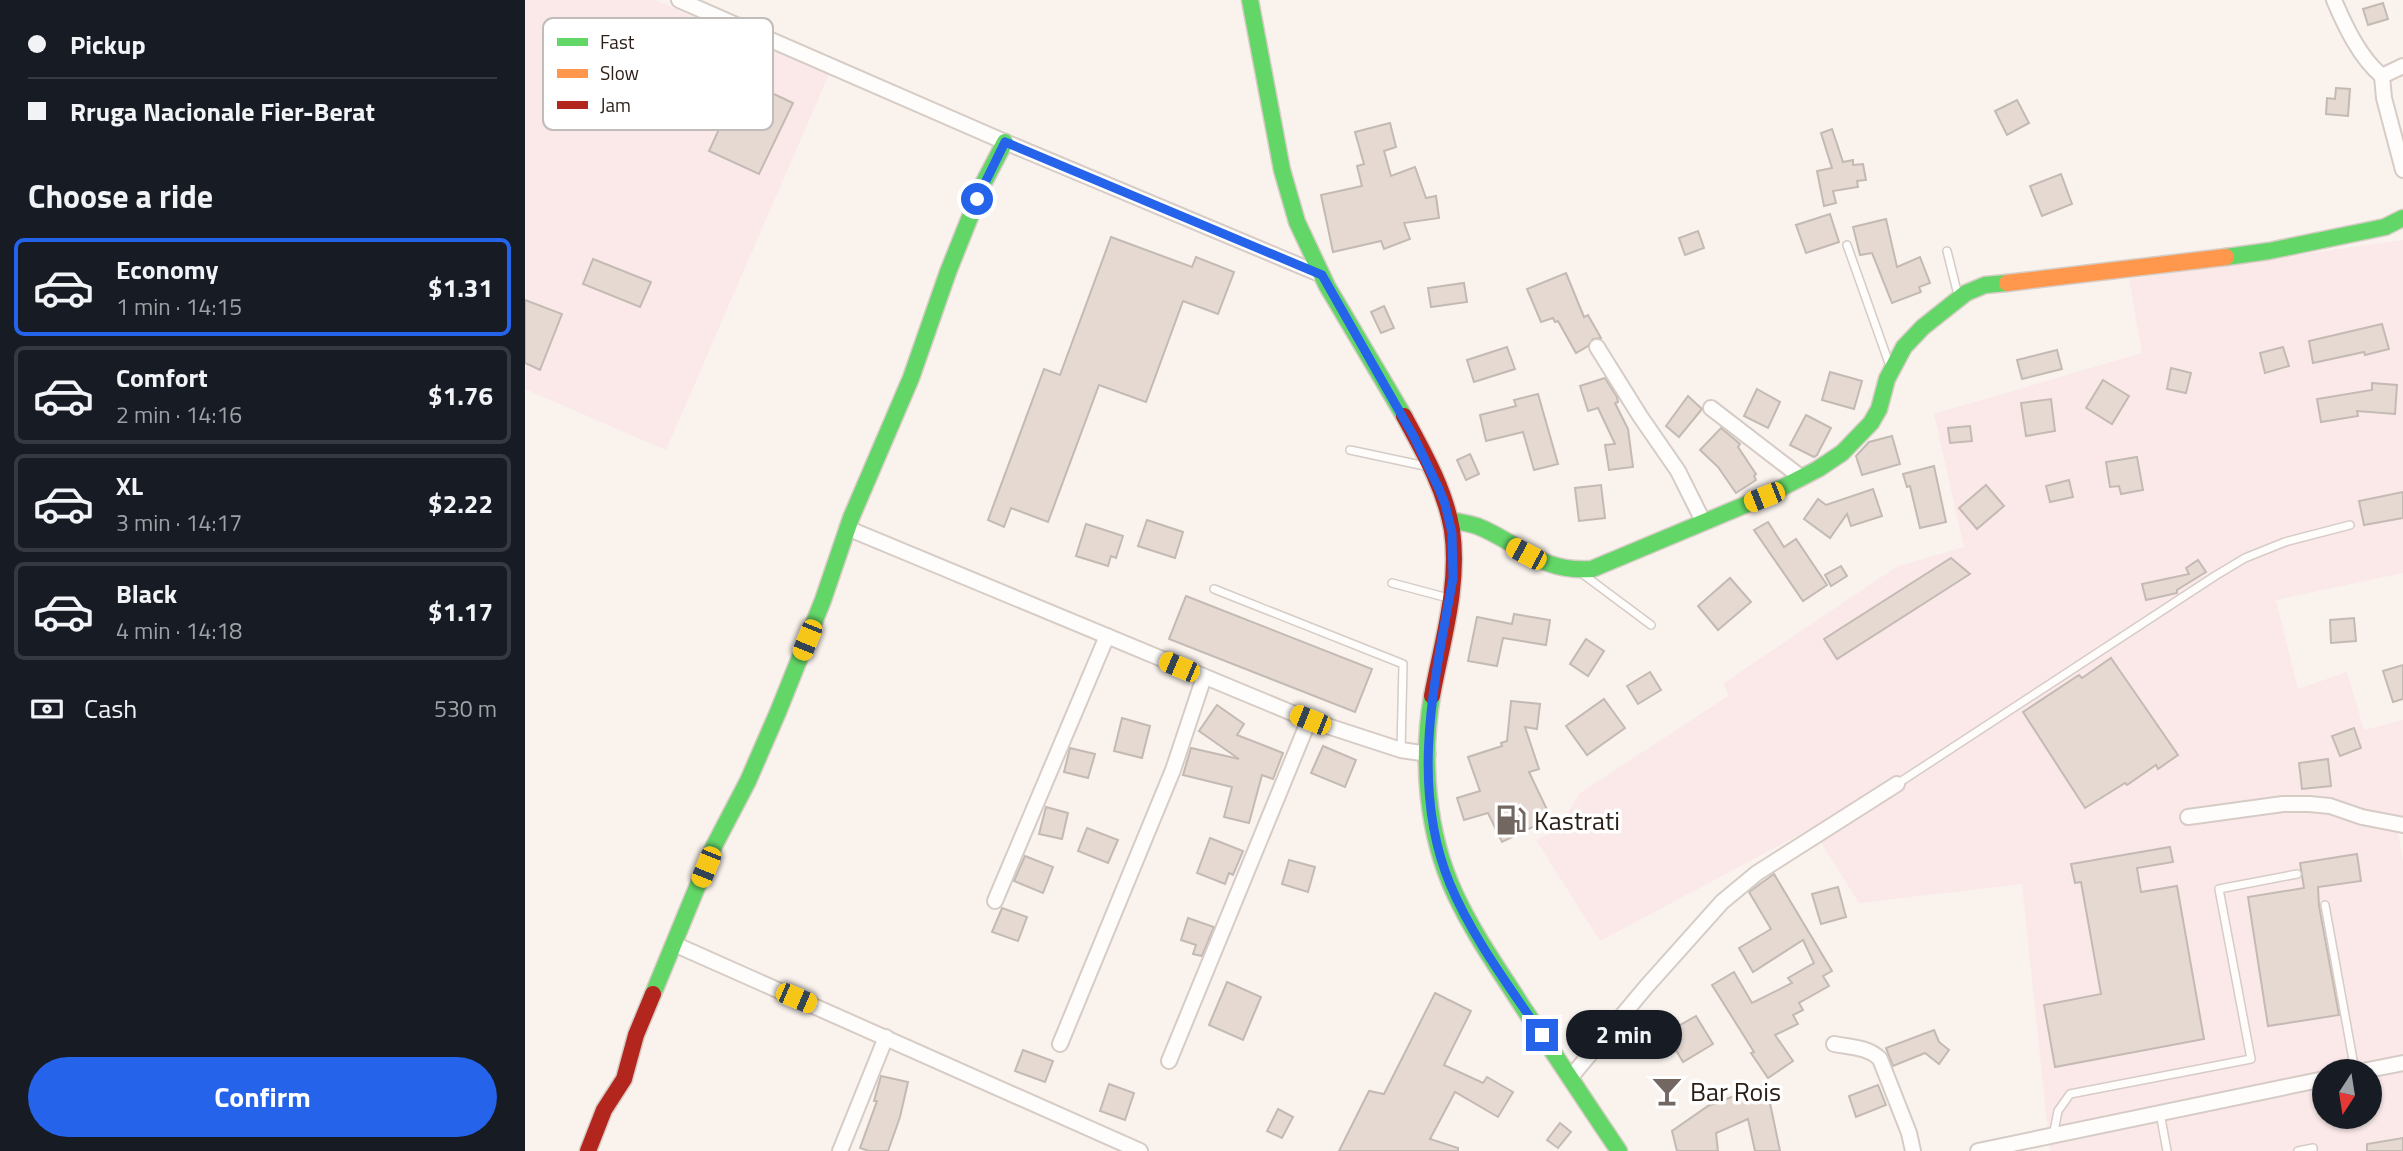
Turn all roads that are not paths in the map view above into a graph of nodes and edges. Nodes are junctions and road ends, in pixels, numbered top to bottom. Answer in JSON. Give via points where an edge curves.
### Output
{"nodes":[{"id":1,"x":679,"y":0,"type":"edge"},
{"id":2,"x":1250,"y":0,"type":"edge"},
{"id":3,"x":2334,"y":0,"type":"edge"},
{"id":4,"x":720,"y":18,"type":"edge"},
{"id":5,"x":773,"y":41,"type":"edge"},
{"id":6,"x":2403,"y":66,"type":"edge"},
{"id":7,"x":2382,"y":76,"type":"junction"},
{"id":8,"x":1005,"y":142,"type":"junction"},
{"id":9,"x":2403,"y":170,"type":"edge"},
{"id":10,"x":2403,"y":218,"type":"edge"},
{"id":11,"x":1847,"y":245,"type":"dead end"},
{"id":12,"x":1947,"y":251,"type":"dead end"},
{"id":13,"x":1322,"y":275,"type":"junction"},
{"id":14,"x":1959,"y":298,"type":"junction"},
{"id":15,"x":1597,"y":346,"type":"dead end"},
{"id":16,"x":1891,"y":370,"type":"junction"},
{"id":17,"x":1711,"y":408,"type":"dead end"},
{"id":18,"x":1350,"y":450,"type":"dead end"},
{"id":19,"x":1429,"y":467,"type":"junction"},
{"id":20,"x":1802,"y":478,"type":"junction"},
{"id":21,"x":1450,"y":520,"type":"junction"},
{"id":22,"x":1703,"y":521,"type":"junction"},
{"id":23,"x":2350,"y":525,"type":"dead end"},
{"id":24,"x":847,"y":528,"type":"junction"},
{"id":25,"x":1579,"y":571,"type":"junction"},
{"id":26,"x":1392,"y":583,"type":"dead end"},
{"id":27,"x":1214,"y":589,"type":"dead end"},
{"id":28,"x":1449,"y":598,"type":"junction"},
{"id":29,"x":1651,"y":625,"type":"dead end"},
{"id":30,"x":1107,"y":636,"type":"junction"},
{"id":31,"x":1204,"y":677,"type":"junction"},
{"id":32,"x":1310,"y":720,"type":"junction"},
{"id":33,"x":1401,"y":750,"type":"junction"},
{"id":34,"x":1428,"y":754,"type":"junction"},
{"id":35,"x":1897,"y":783,"type":"joint"},
{"id":36,"x":2188,"y":817,"type":"dead end"},
{"id":37,"x":2403,"y":817,"type":"edge"},
{"id":38,"x":2387,"y":823,"type":"junction"},
{"id":39,"x":2403,"y":825,"type":"edge"},
{"id":40,"x":2297,"y":874,"type":"dead end"},
{"id":41,"x":995,"y":901,"type":"dead end"},
{"id":42,"x":2325,"y":905,"type":"dead end"},
{"id":43,"x":674,"y":944,"type":"junction"},
{"id":44,"x":886,"y":1037,"type":"junction"},
{"id":45,"x":1059,"y":1044,"type":"dead end"},
{"id":46,"x":1835,"y":1044,"type":"dead end"},
{"id":47,"x":2353,"y":1059,"type":"edge"},
{"id":48,"x":1169,"y":1061,"type":"dead end"},
{"id":49,"x":2403,"y":1063,"type":"edge"},
{"id":50,"x":2382,"y":1067,"type":"edge"},
{"id":51,"x":1570,"y":1078,"type":"junction"},
{"id":52,"x":2312,"y":1081,"type":"edge"},
{"id":53,"x":2160,"y":1113,"type":"junction"},
{"id":54,"x":2053,"y":1136,"type":"junction"},
{"id":55,"x":588,"y":1151,"type":"edge"},
{"id":56,"x":840,"y":1151,"type":"edge"},
{"id":57,"x":1140,"y":1151,"type":"edge"},
{"id":58,"x":1619,"y":1151,"type":"edge"},
{"id":59,"x":1913,"y":1151,"type":"edge"},
{"id":60,"x":1978,"y":1151,"type":"edge"},
{"id":61,"x":2167,"y":1151,"type":"edge"},
{"id":62,"x":2298,"y":1151,"type":"edge"},
{"id":63,"x":2313,"y":1151,"type":"edge"}],
"edges":[{"from":1,"to":4,"type":"street"},
{"from":2,"to":13,"type":"street","via":[[1286,187]]},
{"from":3,"to":7,"type":"street","via":[[2354,40]]},
{"from":5,"to":8,"type":"street"},
{"from":6,"to":7,"type":"street"},
{"from":7,"to":9,"type":"street"},
{"from":8,"to":13,"type":"street"},
{"from":8,"to":24,"type":"street","via":[[983,182],[911,378]]},
{"from":10,"to":14,"type":"street","via":[[2385,228],[2269,251],[1985,285]]},
{"from":11,"to":16,"type":"lane"},
{"from":12,"to":14,"type":"lane"},
{"from":13,"to":19,"type":"street"},
{"from":14,"to":16,"type":"street","via":[[1904,347]]},
{"from":15,"to":22,"type":"street","via":[[1678,471]]},
{"from":16,"to":20,"type":"street","via":[[1871,423],[1842,453]]},
{"from":17,"to":20,"type":"street"},
{"from":18,"to":19,"type":"lane"},
{"from":19,"to":21,"type":"street"},
{"from":20,"to":22,"type":"street"},
{"from":21,"to":25,"type":"street","via":[[1476,526],[1539,561]]},
{"from":21,"to":28,"type":"street","via":[[1454,558]]},
{"from":22,"to":25,"type":"street"},
{"from":23,"to":35,"type":"lane","via":[[2285,542],[2235,564]]},
{"from":24,"to":30,"type":"street"},
{"from":24,"to":43,"type":"street","via":[[778,712],[714,846]]},
{"from":25,"to":29,"type":"lane"},
{"from":26,"to":28,"type":"lane"},
{"from":27,"to":33,"type":"lane","via":[[1403,664]]},
{"from":28,"to":34,"type":"street","via":[[1432,694]]},
{"from":30,"to":31,"type":"street"},
{"from":30,"to":41,"type":"street"},
{"from":31,"to":32,"type":"street"},
{"from":31,"to":45,"type":"street","via":[[1173,769]]},
{"from":32,"to":33,"type":"street"},
{"from":32,"to":48,"type":"street"},
{"from":33,"to":34,"type":"street"},
{"from":34,"to":51,"type":"street","via":[[1435,835],[1451,887],[1486,952]]},
{"from":35,"to":51,"type":"street","via":[[1757,873],[1722,902]]},
{"from":36,"to":38,"type":"street","via":[[2309,804]]},
{"from":37,"to":38,"type":"street"},
{"from":38,"to":39,"type":"street"},
{"from":40,"to":54,"type":"lane","via":[[2219,888],[2251,1059],[2070,1094],[2058,1111]]},
{"from":42,"to":47,"type":"lane"},
{"from":43,"to":44,"type":"street"},
{"from":43,"to":55,"type":"street","via":[[636,1035],[624,1079],[604,1110]]},
{"from":44,"to":56,"type":"street"},
{"from":44,"to":57,"type":"street"},
{"from":46,"to":59,"type":"street","via":[[1863,1049],[1880,1059]]},
{"from":49,"to":50,"type":"street"},
{"from":51,"to":58,"type":"street"},
{"from":52,"to":53,"type":"street"},
{"from":53,"to":54,"type":"street"},
{"from":53,"to":61,"type":"lane"},
{"from":54,"to":60,"type":"street"},
{"from":62,"to":63,"type":"lane"}]}
